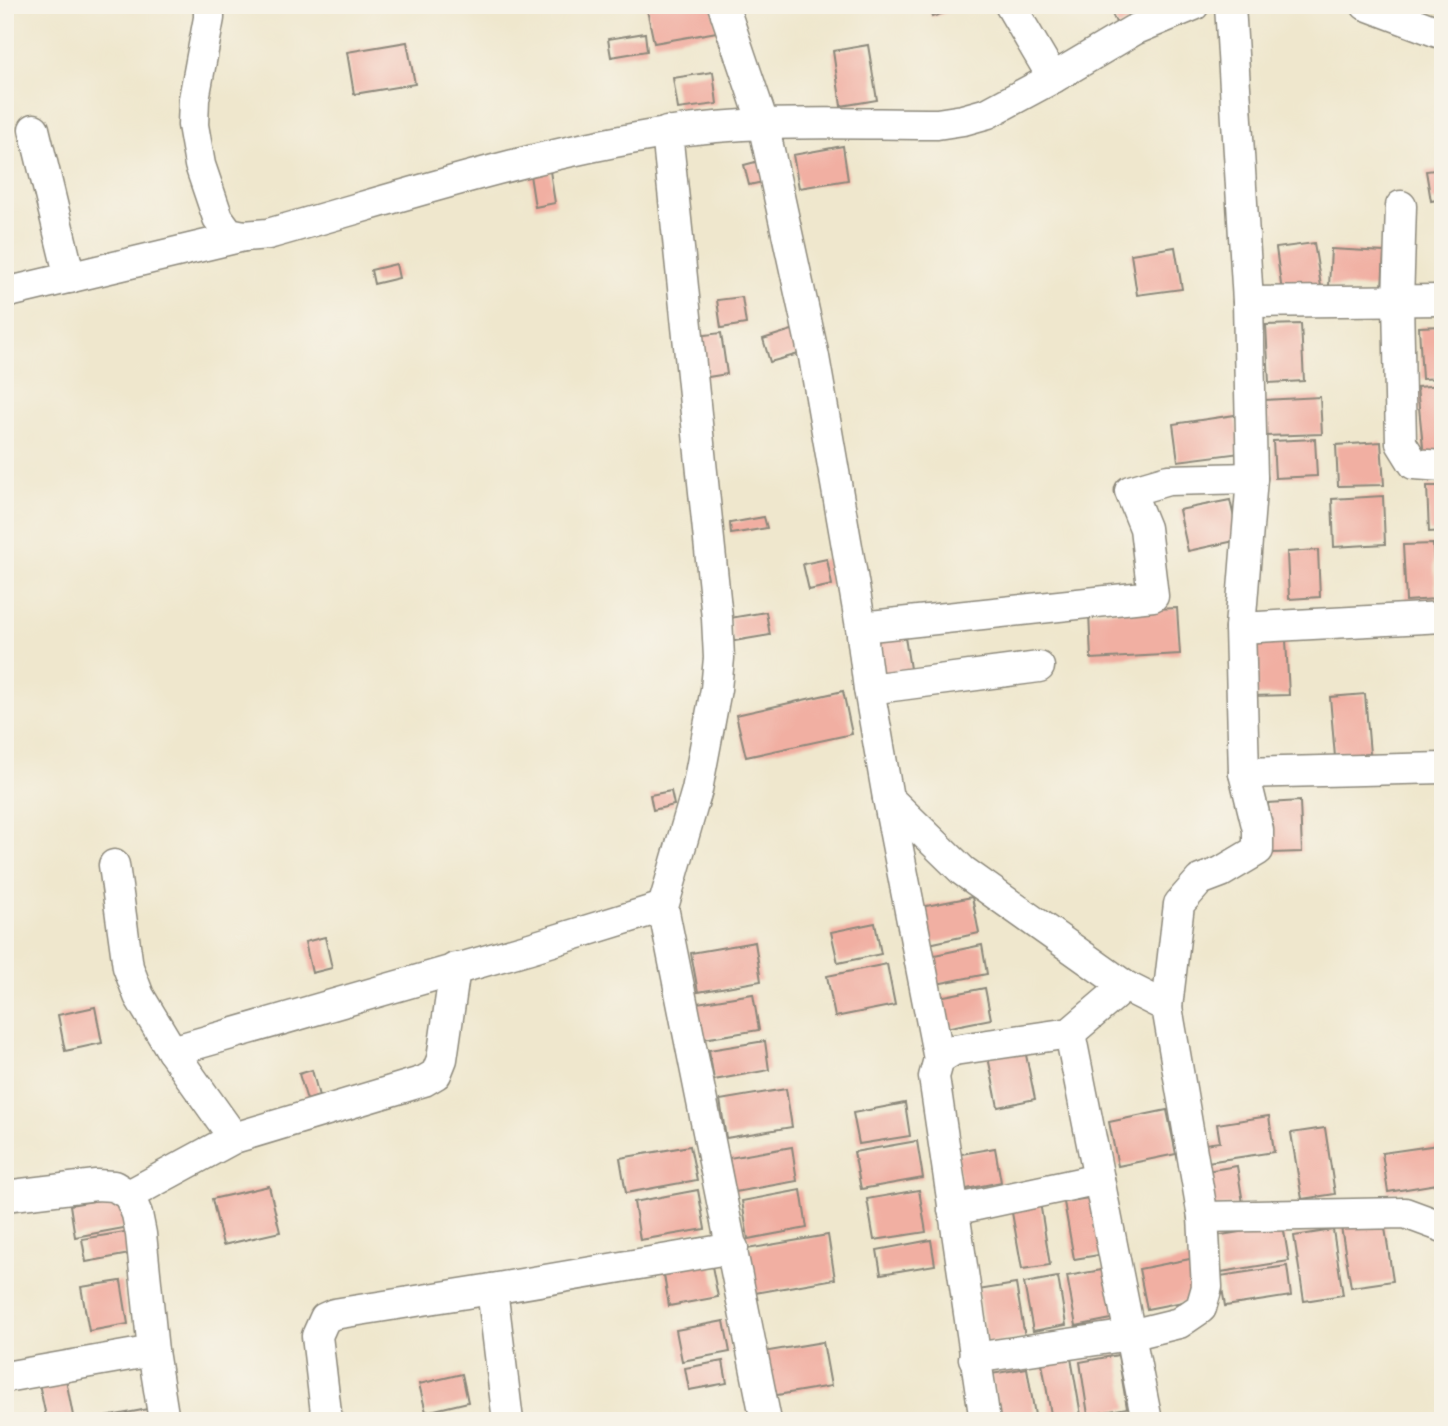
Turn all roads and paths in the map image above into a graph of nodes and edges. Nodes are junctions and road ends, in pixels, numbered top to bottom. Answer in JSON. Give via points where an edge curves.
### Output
{"nodes":[{"id":1,"x":209,"y":5,"type":"edge"},
{"id":2,"x":723,"y":5,"type":"edge"},
{"id":3,"x":1010,"y":5,"type":"edge"},
{"id":4,"x":1194,"y":5,"type":"edge"},
{"id":5,"x":1230,"y":5,"type":"edge"},
{"id":6,"x":1366,"y":5,"type":"edge"},
{"id":7,"x":1443,"y":34,"type":"edge"},
{"id":8,"x":1053,"y":78,"type":"junction"},
{"id":9,"x":763,"y":123,"type":"junction"},
{"id":10,"x":34,"y":129,"type":"dead end"},
{"id":11,"x":667,"y":132,"type":"junction"},
{"id":12,"x":1401,"y":205,"type":"dead end"},
{"id":13,"x":244,"y":236,"type":"junction"},
{"id":14,"x":70,"y":278,"type":"junction"},
{"id":15,"x":5,"y":293,"type":"edge"},
{"id":16,"x":1443,"y":300,"type":"edge"},
{"id":17,"x":1398,"y":301,"type":"junction"},
{"id":18,"x":1248,"y":302,"type":"junction"},
{"id":19,"x":1443,"y":466,"type":"edge"},
{"id":20,"x":1252,"y":478,"type":"junction"},
{"id":21,"x":1443,"y":617,"type":"edge"},
{"id":22,"x":861,"y":627,"type":"junction"},
{"id":23,"x":1240,"y":628,"type":"junction"},
{"id":24,"x":1039,"y":667,"type":"dead end"},
{"id":25,"x":869,"y":689,"type":"junction"},
{"id":26,"x":1443,"y":768,"type":"edge"},
{"id":27,"x":1244,"y":773,"type":"junction"},
{"id":28,"x":888,"y":798,"type":"junction"},
{"id":29,"x":114,"y":865,"type":"dead end"},
{"id":30,"x":663,"y":907,"type":"junction"},
{"id":31,"x":455,"y":968,"type":"junction"},
{"id":32,"x":1125,"y":986,"type":"junction"},
{"id":33,"x":1167,"y":1006,"type":"junction"},
{"id":34,"x":1070,"y":1033,"type":"junction"},
{"id":35,"x":172,"y":1051,"type":"junction"},
{"id":36,"x":939,"y":1059,"type":"junction"},
{"id":37,"x":234,"y":1138,"type":"junction"},
{"id":38,"x":1099,"y":1179,"type":"junction"},
{"id":39,"x":129,"y":1195,"type":"junction"},
{"id":40,"x":5,"y":1196,"type":"edge"},
{"id":41,"x":953,"y":1210,"type":"junction"},
{"id":42,"x":1203,"y":1217,"type":"junction"},
{"id":43,"x":1443,"y":1227,"type":"edge"},
{"id":44,"x":733,"y":1248,"type":"junction"},
{"id":45,"x":492,"y":1289,"type":"junction"},
{"id":46,"x":1130,"y":1335,"type":"junction"},
{"id":47,"x":153,"y":1351,"type":"junction"},
{"id":48,"x":974,"y":1358,"type":"junction"},
{"id":49,"x":5,"y":1377,"type":"edge"},
{"id":50,"x":164,"y":1421,"type":"edge"},
{"id":51,"x":327,"y":1421,"type":"edge"},
{"id":52,"x":508,"y":1421,"type":"edge"},
{"id":53,"x":766,"y":1421,"type":"edge"},
{"id":54,"x":985,"y":1421,"type":"edge"},
{"id":55,"x":1147,"y":1421,"type":"edge"}],
"edges":[{"from":1,"to":13,"type":"street","via":[[193,125],[200,165],[218,218],[229,233]]},
{"from":2,"to":9,"type":"street"},
{"from":3,"to":8,"type":"street"},
{"from":4,"to":8,"type":"street","via":[[1134,30]]},
{"from":5,"to":18,"type":"street"},
{"from":6,"to":7,"type":"street"},
{"from":8,"to":9,"type":"street","via":[[988,113],[963,120],[937,124]]},
{"from":9,"to":11,"type":"street"},
{"from":9,"to":22,"type":"street","via":[[814,357]]},
{"from":10,"to":14,"type":"street"},
{"from":11,"to":13,"type":"street","via":[[557,154],[268,234]]},
{"from":11,"to":30,"type":"street","via":[[719,658],[697,790]]},
{"from":12,"to":17,"type":"street"},
{"from":13,"to":14,"type":"street"},
{"from":14,"to":15,"type":"street"},
{"from":16,"to":17,"type":"street"},
{"from":17,"to":18,"type":"street"},
{"from":17,"to":19,"type":"street","via":[[1401,443],[1414,464]]},
{"from":18,"to":20,"type":"street"},
{"from":20,"to":22,"type":"street","via":[[1168,480],[1130,491],[1146,528],[1153,596]]},
{"from":20,"to":23,"type":"street"},
{"from":21,"to":23,"type":"street"},
{"from":22,"to":25,"type":"street"},
{"from":23,"to":27,"type":"street"},
{"from":24,"to":25,"type":"street"},
{"from":25,"to":28,"type":"street"},
{"from":26,"to":27,"type":"street"},
{"from":27,"to":33,"type":"street","via":[[1258,830],[1258,850],[1199,880],[1179,904]]},
{"from":28,"to":32,"type":"street","via":[[963,871]]},
{"from":28,"to":36,"type":"street"},
{"from":29,"to":35,"type":"street","via":[[128,967],[139,996]]},
{"from":30,"to":31,"type":"street"},
{"from":30,"to":44,"type":"street"},
{"from":31,"to":35,"type":"street"},
{"from":31,"to":37,"type":"street","via":[[436,1074]]},
{"from":32,"to":33,"type":"street"},
{"from":32,"to":34,"type":"street"},
{"from":33,"to":42,"type":"street"},
{"from":34,"to":36,"type":"street","via":[[954,1050]]},
{"from":34,"to":38,"type":"street"},
{"from":35,"to":37,"type":"street"},
{"from":36,"to":41,"type":"street","via":[[934,1077]]},
{"from":37,"to":39,"type":"street"},
{"from":38,"to":41,"type":"street"},
{"from":38,"to":46,"type":"street"},
{"from":39,"to":40,"type":"street","via":[[114,1186],[96,1185]]},
{"from":39,"to":47,"type":"street","via":[[138,1214]]},
{"from":41,"to":48,"type":"street"},
{"from":42,"to":43,"type":"street","via":[[1405,1213]]},
{"from":42,"to":46,"type":"street","via":[[1207,1286],[1201,1308],[1179,1323]]},
{"from":44,"to":45,"type":"street"},
{"from":44,"to":53,"type":"street"},
{"from":45,"to":51,"type":"street","via":[[325,1318],[317,1336]]},
{"from":45,"to":52,"type":"street"},
{"from":46,"to":48,"type":"street"},
{"from":46,"to":55,"type":"street"},
{"from":47,"to":49,"type":"street"},
{"from":47,"to":50,"type":"street"},
{"from":48,"to":54,"type":"street"}]}
